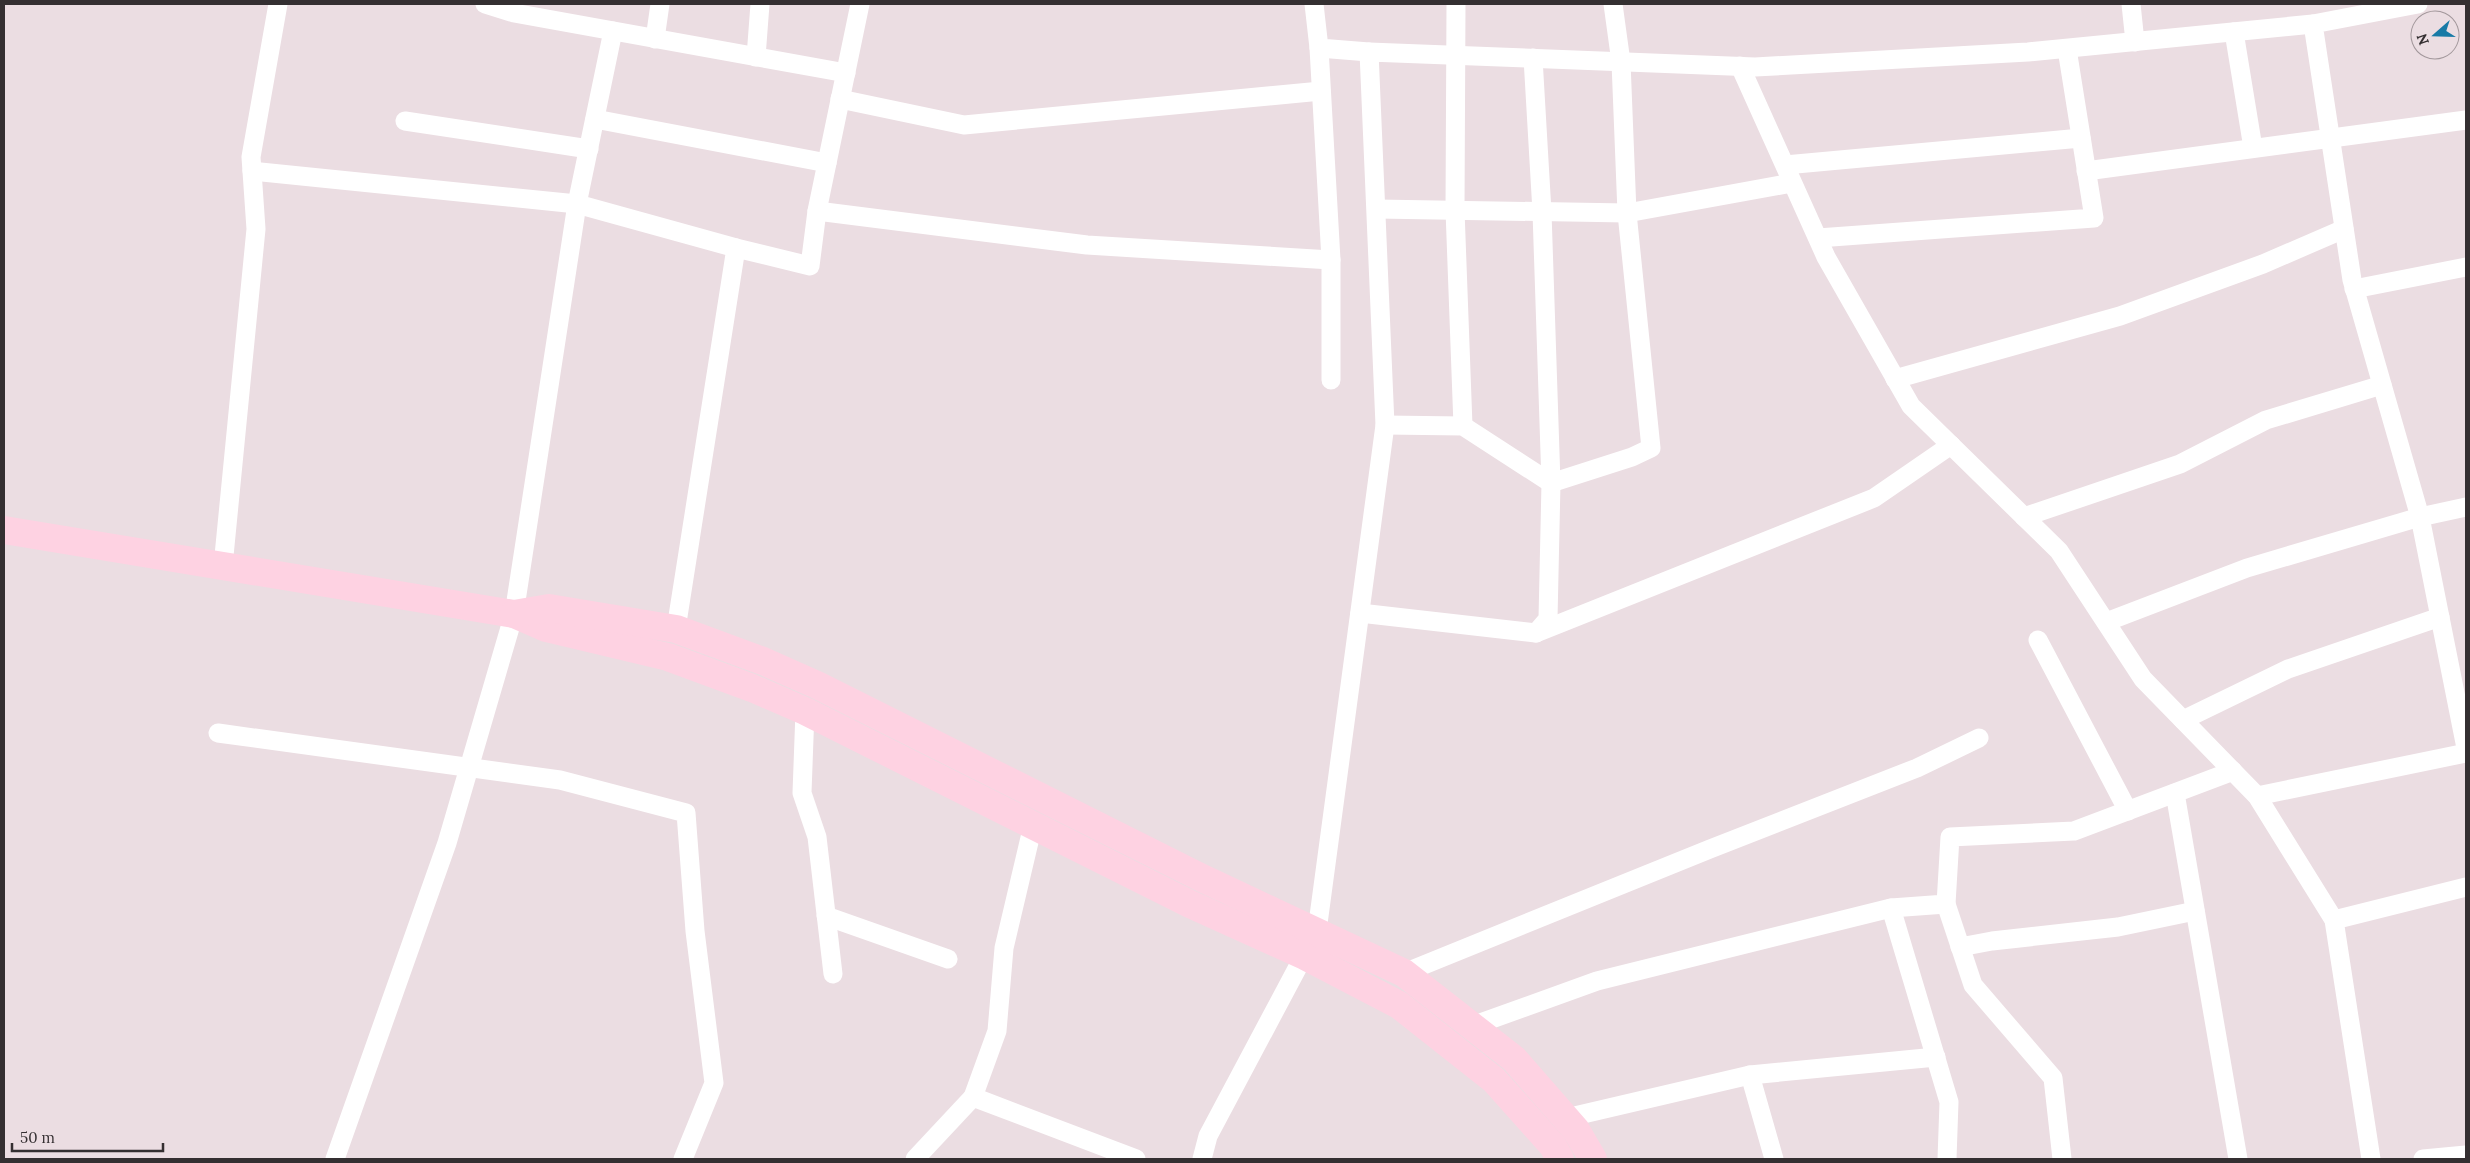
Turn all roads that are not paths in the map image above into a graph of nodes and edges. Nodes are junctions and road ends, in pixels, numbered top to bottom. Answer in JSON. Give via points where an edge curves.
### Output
{"nodes":[{"id":1,"x":278,"y":4,"type":"edge"},
{"id":2,"x":485,"y":4,"type":"edge"},
{"id":3,"x":660,"y":4,"type":"edge"},
{"id":4,"x":760,"y":4,"type":"edge"},
{"id":5,"x":860,"y":4,"type":"edge"},
{"id":6,"x":1314,"y":4,"type":"edge"},
{"id":7,"x":1456,"y":4,"type":"edge"},
{"id":8,"x":1614,"y":4,"type":"edge"},
{"id":9,"x":2131,"y":4,"type":"edge"},
{"id":10,"x":2418,"y":4,"type":"edge"},
{"id":11,"x":516,"y":8,"type":"edge"},
{"id":12,"x":2313,"y":24,"type":"junction"},
{"id":13,"x":613,"y":31,"type":"junction"},
{"id":14,"x":2234,"y":32,"type":"junction"},
{"id":15,"x":655,"y":39,"type":"junction"},
{"id":16,"x":2135,"y":42,"type":"junction"},
{"id":17,"x":1319,"y":48,"type":"junction"},
{"id":18,"x":2068,"y":49,"type":"junction"},
{"id":19,"x":1369,"y":52,"type":"junction"},
{"id":20,"x":1455,"y":55,"type":"junction"},
{"id":21,"x":756,"y":57,"type":"junction"},
{"id":22,"x":1533,"y":58,"type":"junction"},
{"id":23,"x":1621,"y":62,"type":"junction"},
{"id":24,"x":1740,"y":66,"type":"junction"},
{"id":25,"x":846,"y":73,"type":"junction"},
{"id":26,"x":1321,"y":90,"type":"junction"},
{"id":27,"x":840,"y":99,"type":"junction"},
{"id":28,"x":595,"y":119,"type":"junction"},
{"id":29,"x":2466,"y":120,"type":"edge"},
{"id":30,"x":405,"y":121,"type":"dead end"},
{"id":31,"x":2081,"y":138,"type":"junction"},
{"id":32,"x":2330,"y":138,"type":"junction"},
{"id":33,"x":2253,"y":148,"type":"junction"},
{"id":34,"x":589,"y":149,"type":"junction"},
{"id":35,"x":827,"y":163,"type":"junction"},
{"id":36,"x":252,"y":171,"type":"junction"},
{"id":37,"x":2086,"y":171,"type":"junction"},
{"id":38,"x":1789,"y":174,"type":"junction"},
{"id":39,"x":577,"y":204,"type":"junction"},
{"id":40,"x":1377,"y":209,"type":"junction"},
{"id":41,"x":1455,"y":210,"type":"junction"},
{"id":42,"x":817,"y":211,"type":"junction"},
{"id":43,"x":1542,"y":212,"type":"junction"},
{"id":44,"x":1627,"y":213,"type":"junction"},
{"id":45,"x":2344,"y":229,"type":"junction"},
{"id":46,"x":1818,"y":238,"type":"junction"},
{"id":47,"x":736,"y":248,"type":"junction"},
{"id":48,"x":1331,"y":260,"type":"junction"},
{"id":49,"x":2466,"y":266,"type":"edge"},
{"id":50,"x":2354,"y":289,"type":"junction"},
{"id":51,"x":1895,"y":379,"type":"junction"},
{"id":52,"x":1331,"y":380,"type":"dead end"},
{"id":53,"x":2382,"y":385,"type":"junction"},
{"id":54,"x":1386,"y":426,"type":"junction"},
{"id":55,"x":1463,"y":426,"type":"junction"},
{"id":56,"x":1950,"y":445,"type":"junction"},
{"id":57,"x":1551,"y":483,"type":"junction"},
{"id":58,"x":2466,"y":507,"type":"edge"},
{"id":59,"x":2024,"y":517,"type":"junction"},
{"id":60,"x":2420,"y":517,"type":"junction"},
{"id":61,"x":4,"y":530,"type":"edge"},
{"id":62,"x":223,"y":566,"type":"junction"},
{"id":63,"x":1360,"y":613,"type":"junction"},
{"id":64,"x":514,"y":614,"type":"junction"},
{"id":65,"x":2440,"y":616,"type":"junction"},
{"id":66,"x":2106,"y":622,"type":"junction"},
{"id":67,"x":676,"y":629,"type":"junction"},
{"id":68,"x":1536,"y":633,"type":"junction"},
{"id":69,"x":2038,"y":640,"type":"dead end"},
{"id":70,"x":805,"y":711,"type":"junction"},
{"id":71,"x":2183,"y":720,"type":"junction"},
{"id":72,"x":218,"y":733,"type":"dead end"},
{"id":73,"x":1979,"y":738,"type":"dead end"},
{"id":74,"x":2466,"y":748,"type":"edge"},
{"id":75,"x":2466,"y":752,"type":"edge"},
{"id":76,"x":470,"y":767,"type":"junction"},
{"id":77,"x":2233,"y":771,"type":"junction"},
{"id":78,"x":2175,"y":793,"type":"junction"},
{"id":79,"x":2258,"y":796,"type":"junction"},
{"id":80,"x":2128,"y":811,"type":"junction"},
{"id":81,"x":1033,"y":825,"type":"junction"},
{"id":82,"x":1202,"y":878,"type":"junction"},
{"id":83,"x":2466,"y":887,"type":"edge"},
{"id":84,"x":1190,"y":904,"type":"junction"},
{"id":85,"x":1946,"y":904,"type":"junction"},
{"id":86,"x":1891,"y":908,"type":"junction"},
{"id":87,"x":2195,"y":911,"type":"junction"},
{"id":88,"x":826,"y":916,"type":"junction"},
{"id":89,"x":2334,"y":920,"type":"junction"},
{"id":90,"x":1317,"y":931,"type":"junction"},
{"id":91,"x":1960,"y":947,"type":"junction"},
{"id":92,"x":1304,"y":956,"type":"junction"},
{"id":93,"x":948,"y":959,"type":"dead end"},
{"id":94,"x":1404,"y":973,"type":"junction"},
{"id":95,"x":832,"y":974,"type":"dead end"},
{"id":96,"x":1472,"y":1026,"type":"junction"},
{"id":97,"x":1936,"y":1057,"type":"junction"},
{"id":98,"x":1750,"y":1075,"type":"junction"},
{"id":99,"x":973,"y":1097,"type":"junction"},
{"id":100,"x":1566,"y":1118,"type":"junction"},
{"id":101,"x":2466,"y":1155,"type":"edge"},
{"id":102,"x":335,"y":1159,"type":"edge"},
{"id":103,"x":684,"y":1159,"type":"edge"},
{"id":104,"x":915,"y":1159,"type":"edge"},
{"id":105,"x":1136,"y":1159,"type":"edge"},
{"id":106,"x":1202,"y":1159,"type":"edge"},
{"id":107,"x":1560,"y":1159,"type":"edge"},
{"id":108,"x":1593,"y":1159,"type":"edge"},
{"id":109,"x":1774,"y":1159,"type":"edge"},
{"id":110,"x":1946,"y":1159,"type":"edge"},
{"id":111,"x":2062,"y":1159,"type":"edge"},
{"id":112,"x":2238,"y":1159,"type":"edge"},
{"id":113,"x":2371,"y":1159,"type":"edge"},
{"id":114,"x":2422,"y":1159,"type":"edge"}],
"edges":[{"from":1,"to":36,"type":"street","via":[[251,157]]},
{"from":2,"to":11,"type":"street"},
{"from":3,"to":15,"type":"street"},
{"from":4,"to":21,"type":"street"},
{"from":5,"to":25,"type":"street"},
{"from":6,"to":17,"type":"street"},
{"from":7,"to":20,"type":"street"},
{"from":8,"to":23,"type":"street"},
{"from":9,"to":16,"type":"street"},
{"from":10,"to":12,"type":"street"},
{"from":11,"to":13,"type":"street"},
{"from":12,"to":14,"type":"street"},
{"from":12,"to":32,"type":"street"},
{"from":13,"to":15,"type":"street"},
{"from":13,"to":28,"type":"street"},
{"from":14,"to":16,"type":"street"},
{"from":14,"to":33,"type":"street"},
{"from":15,"to":21,"type":"street"},
{"from":16,"to":18,"type":"street"},
{"from":17,"to":19,"type":"street"},
{"from":17,"to":26,"type":"street"},
{"from":18,"to":24,"type":"street"},
{"from":18,"to":31,"type":"street"},
{"from":19,"to":20,"type":"street"},
{"from":19,"to":40,"type":"street"},
{"from":20,"to":22,"type":"street"},
{"from":20,"to":41,"type":"street"},
{"from":21,"to":25,"type":"street"},
{"from":22,"to":23,"type":"street"},
{"from":22,"to":43,"type":"street"},
{"from":23,"to":24,"type":"street"},
{"from":23,"to":44,"type":"street"},
{"from":24,"to":38,"type":"street"},
{"from":25,"to":27,"type":"street"},
{"from":26,"to":27,"type":"street","via":[[964,125]]},
{"from":26,"to":48,"type":"street"},
{"from":27,"to":35,"type":"street"},
{"from":28,"to":34,"type":"street"},
{"from":28,"to":35,"type":"street"},
{"from":29,"to":32,"type":"street"},
{"from":30,"to":34,"type":"street"},
{"from":31,"to":37,"type":"street"},
{"from":31,"to":38,"type":"street"},
{"from":32,"to":33,"type":"street"},
{"from":32,"to":45,"type":"street"},
{"from":33,"to":37,"type":"street"},
{"from":34,"to":39,"type":"street"},
{"from":35,"to":42,"type":"street"},
{"from":36,"to":39,"type":"street"},
{"from":36,"to":62,"type":"street","via":[[256,229]]},
{"from":37,"to":46,"type":"street","via":[[2094,218]]},
{"from":38,"to":44,"type":"street"},
{"from":38,"to":46,"type":"street"},
{"from":39,"to":47,"type":"street"},
{"from":39,"to":64,"type":"street"},
{"from":40,"to":41,"type":"street"},
{"from":40,"to":54,"type":"street"},
{"from":41,"to":43,"type":"street"},
{"from":41,"to":55,"type":"street"},
{"from":42,"to":47,"type":"street","via":[[810,266]]},
{"from":42,"to":48,"type":"street","via":[[1087,245]]},
{"from":43,"to":44,"type":"street"},
{"from":43,"to":57,"type":"street"},
{"from":44,"to":57,"type":"street","via":[[1651,448]]},
{"from":45,"to":50,"type":"street"},
{"from":45,"to":51,"type":"street","via":[[2263,264],[2120,316]]},
{"from":46,"to":51,"type":"street"},
{"from":47,"to":67,"type":"street"},
{"from":48,"to":52,"type":"street"},
{"from":49,"to":50,"type":"street"},
{"from":50,"to":53,"type":"street"},
{"from":51,"to":56,"type":"street","via":[[1911,406]]},
{"from":53,"to":59,"type":"street","via":[[2266,420],[2180,464]]},
{"from":53,"to":60,"type":"street"},
{"from":54,"to":55,"type":"street"},
{"from":54,"to":63,"type":"street"},
{"from":55,"to":57,"type":"street"},
{"from":56,"to":59,"type":"street"},
{"from":56,"to":68,"type":"street","via":[[1874,498]]},
{"from":57,"to":68,"type":"street","via":[[1548,619]]},
{"from":58,"to":60,"type":"street"},
{"from":59,"to":66,"type":"street","via":[[2059,551]]},
{"from":60,"to":65,"type":"street"},
{"from":60,"to":66,"type":"street","via":[[2247,568]]},
{"from":61,"to":62,"type":"main road"},
{"from":62,"to":64,"type":"main road"},
{"from":63,"to":68,"type":"street"},
{"from":63,"to":90,"type":"street"},
{"from":64,"to":67,"type":"main road","via":[[549,608]]},
{"from":64,"to":70,"type":"main road","via":[[546,628],[668,657]]},
{"from":64,"to":76,"type":"street"},
{"from":65,"to":71,"type":"street","via":[[2288,669]]},
{"from":65,"to":74,"type":"street"},
{"from":66,"to":71,"type":"street","via":[[2143,680]]},
{"from":67,"to":82,"type":"main road","via":[[817,685]]},
{"from":69,"to":80,"type":"street"},
{"from":70,"to":81,"type":"main road"},
{"from":70,"to":88,"type":"street","via":[[802,793],[817,836]]},
{"from":71,"to":77,"type":"street"},
{"from":72,"to":76,"type":"street"},
{"from":73,"to":94,"type":"street","via":[[1917,768]]},
{"from":75,"to":79,"type":"street"},
{"from":76,"to":102,"type":"street","via":[[447,843]]},
{"from":76,"to":103,"type":"street","via":[[560,780],[686,813],[695,931],[714,1083]]},
{"from":77,"to":78,"type":"street"},
{"from":77,"to":79,"type":"street"},
{"from":78,"to":80,"type":"street"},
{"from":78,"to":87,"type":"street"},
{"from":79,"to":89,"type":"street"},
{"from":80,"to":85,"type":"street","via":[[2074,831],[1950,837]]},
{"from":81,"to":84,"type":"main road"},
{"from":81,"to":99,"type":"street","via":[[1004,948],[997,1031]]},
{"from":82,"to":84,"type":"main road"},
{"from":82,"to":90,"type":"main road"},
{"from":83,"to":89,"type":"street"},
{"from":84,"to":92,"type":"main road"},
{"from":85,"to":86,"type":"street"},
{"from":85,"to":91,"type":"street"},
{"from":86,"to":96,"type":"street","via":[[1597,980]]},
{"from":86,"to":97,"type":"street"},
{"from":87,"to":91,"type":"street","via":[[2118,926]]},
{"from":87,"to":112,"type":"street"},
{"from":88,"to":93,"type":"street"},
{"from":88,"to":95,"type":"street"},
{"from":89,"to":113,"type":"street"},
{"from":90,"to":92,"type":"street"},
{"from":90,"to":94,"type":"main road"},
{"from":91,"to":111,"type":"street","via":[[1973,985],[2052,1078]]},
{"from":92,"to":106,"type":"street","via":[[1208,1136]]},
{"from":92,"to":107,"type":"main road","via":[[1399,1005],[1494,1080],[1553,1146]]},
{"from":94,"to":96,"type":"main road"},
{"from":96,"to":100,"type":"main road","via":[[1514,1059]]},
{"from":97,"to":98,"type":"street"},
{"from":97,"to":110,"type":"street","via":[[1950,1102]]},
{"from":98,"to":100,"type":"street"},
{"from":98,"to":109,"type":"street"},
{"from":99,"to":104,"type":"street"},
{"from":99,"to":105,"type":"street"},
{"from":100,"to":108,"type":"main road"},
{"from":101,"to":114,"type":"street"}]}
